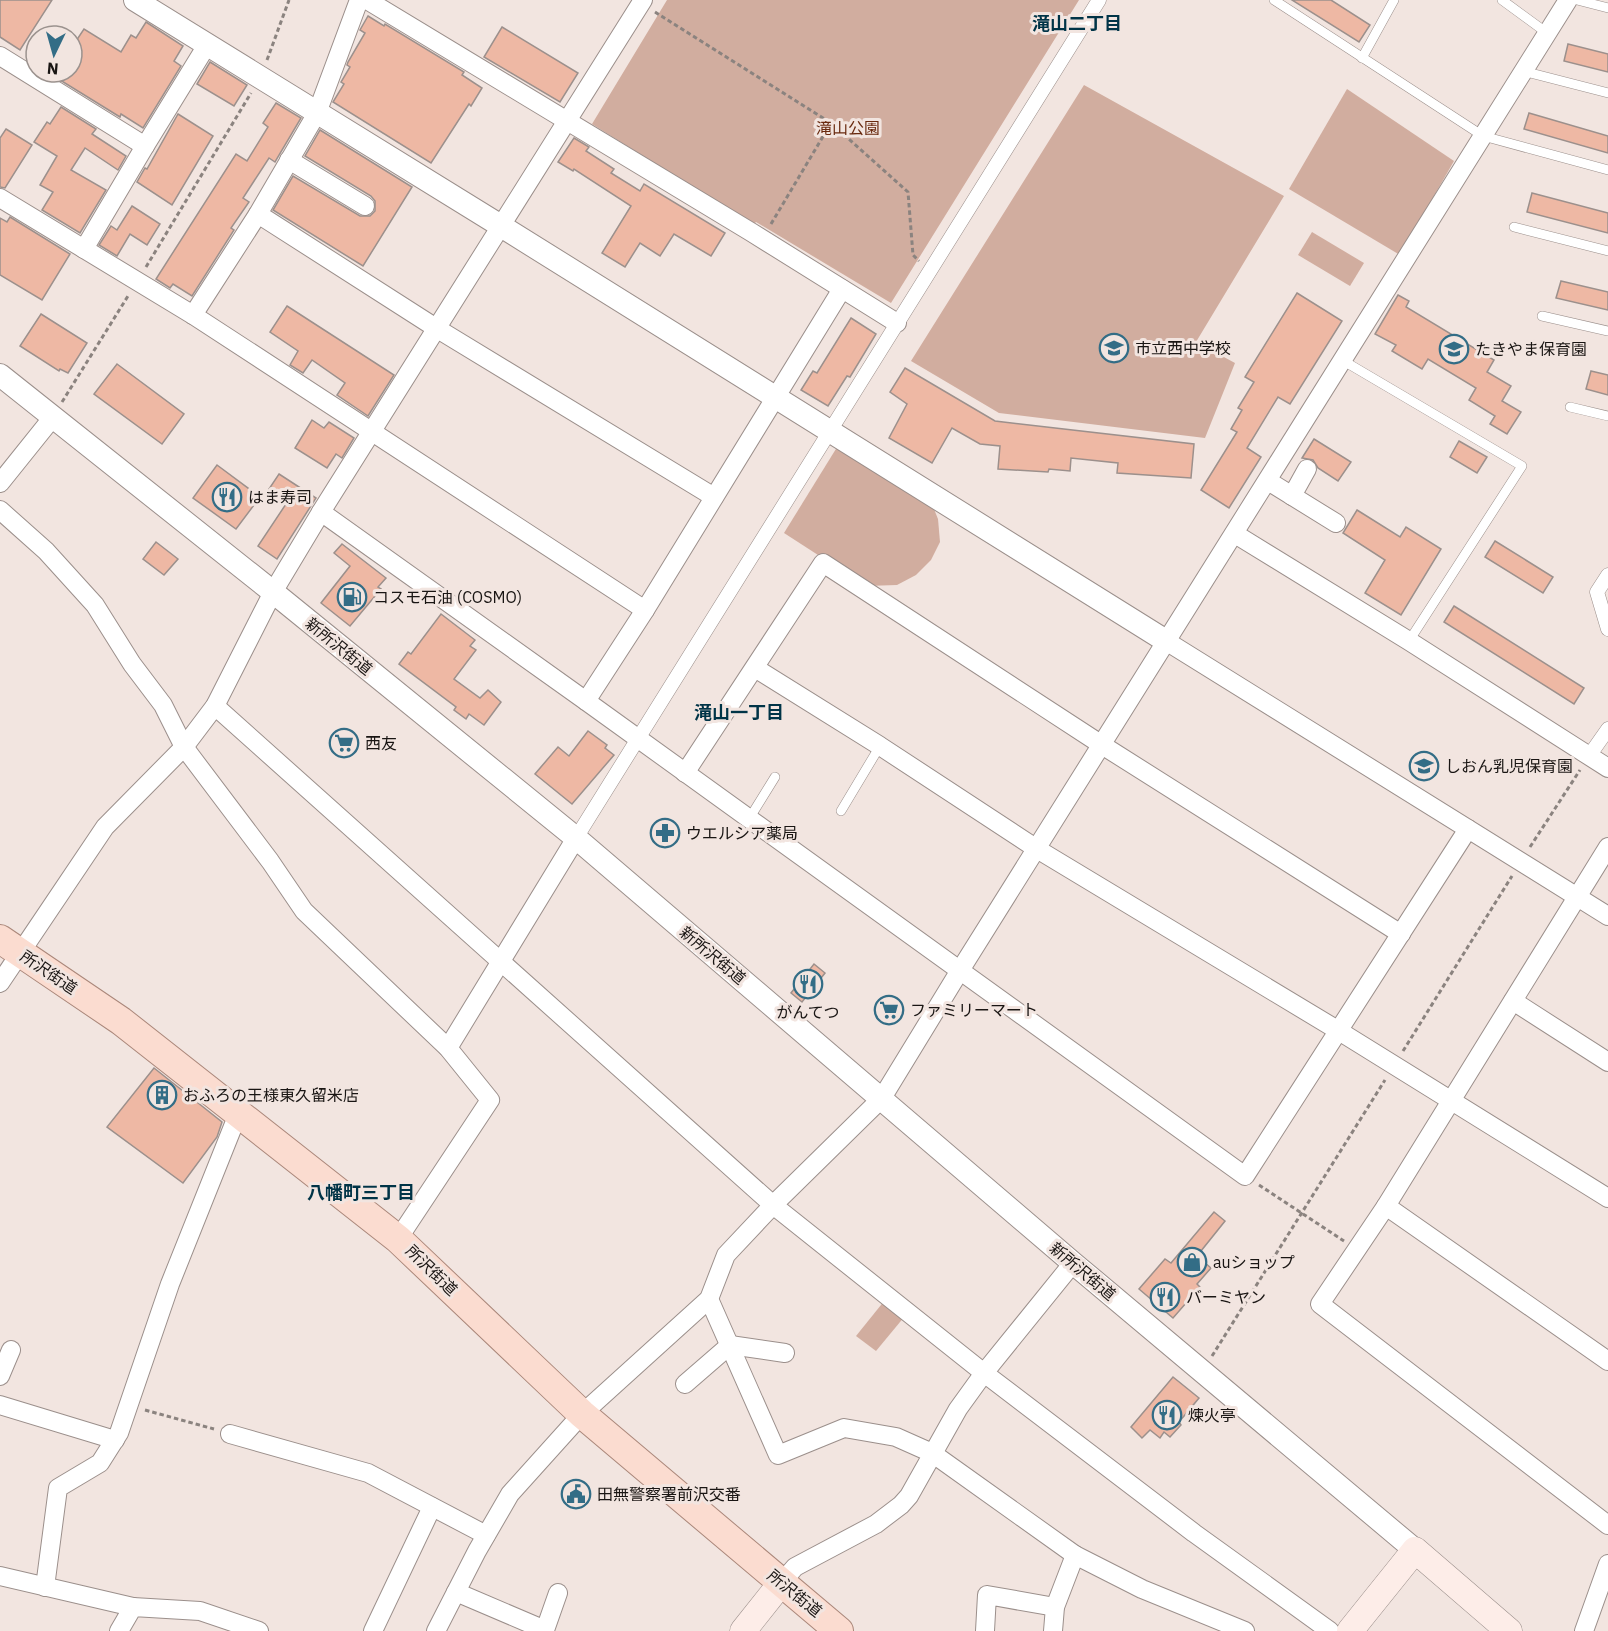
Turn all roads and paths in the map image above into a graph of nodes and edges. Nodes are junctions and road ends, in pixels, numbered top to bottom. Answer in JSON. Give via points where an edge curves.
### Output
{"nodes":[{"id":1,"x":135,"y":0,"type":"edge"},
{"id":2,"x":289,"y":0,"type":"edge"},
{"id":3,"x":359,"y":0,"type":"edge"},
{"id":4,"x":367,"y":0,"type":"edge"},
{"id":5,"x":1099,"y":0,"type":"edge"},
{"id":6,"x":1274,"y":0,"type":"edge"},
{"id":7,"x":1394,"y":0,"type":"edge"},
{"id":8,"x":1502,"y":0,"type":"edge"},
{"id":9,"x":1568,"y":0,"type":"edge"},
{"id":10,"x":1576,"y":0,"type":"edge"},
{"id":11,"x":637,"y":3,"type":"edge"},
{"id":12,"x":1608,"y":8,"type":"edge"},
{"id":13,"x":1547,"y":33,"type":"junction"},
{"id":14,"x":207,"y":45,"type":"junction"},
{"id":15,"x":0,"y":56,"type":"edge"},
{"id":16,"x":1362,"y":58,"type":"junction"},
{"id":17,"x":1523,"y":71,"type":"junction"},
{"id":18,"x":260,"y":78,"type":"junction"},
{"id":19,"x":1608,"y":93,"type":"edge"},
{"id":20,"x":317,"y":113,"type":"junction"},
{"id":21,"x":567,"y":120,"type":"junction"},
{"id":22,"x":831,"y":123,"type":"junction"},
{"id":23,"x":1483,"y":136,"type":"junction"},
{"id":24,"x":145,"y":146,"type":"junction"},
{"id":25,"x":289,"y":160,"type":"junction"},
{"id":26,"x":1608,"y":170,"type":"edge"},
{"id":27,"x":0,"y":198,"type":"edge"},
{"id":28,"x":365,"y":206,"type":"dead end"},
{"id":29,"x":258,"y":214,"type":"junction"},
{"id":30,"x":501,"y":226,"type":"junction"},
{"id":31,"x":1515,"y":227,"type":"dead end"},
{"id":32,"x":762,"y":239,"type":"junction"},
{"id":33,"x":84,"y":249,"type":"junction"},
{"id":34,"x":1608,"y":251,"type":"edge"},
{"id":35,"x":929,"y":272,"type":"junction"},
{"id":36,"x":137,"y":281,"type":"junction"},
{"id":37,"x":842,"y":289,"type":"junction"},
{"id":38,"x":193,"y":315,"type":"junction"},
{"id":39,"x":1542,"y":316,"type":"dead end"},
{"id":40,"x":897,"y":323,"type":"junction"},
{"id":41,"x":436,"y":328,"type":"junction"},
{"id":42,"x":1608,"y":331,"type":"edge"},
{"id":43,"x":1342,"y":360,"type":"junction"},
{"id":44,"x":0,"y":375,"type":"edge"},
{"id":45,"x":775,"y":398,"type":"junction"},
{"id":46,"x":1570,"y":407,"type":"dead end"},
{"id":47,"x":52,"y":417,"type":"junction"},
{"id":48,"x":1608,"y":417,"type":"edge"},
{"id":49,"x":372,"y":431,"type":"junction"},
{"id":50,"x":829,"y":432,"type":"junction"},
{"id":51,"x":1307,"y":469,"type":"dead end"},
{"id":52,"x":1268,"y":481,"type":"junction"},
{"id":53,"x":0,"y":483,"type":"edge"},
{"id":54,"x":1292,"y":496,"type":"junction"},
{"id":55,"x":714,"y":497,"type":"junction"},
{"id":56,"x":0,"y":510,"type":"edge"},
{"id":57,"x":321,"y":512,"type":"junction"},
{"id":58,"x":1336,"y":524,"type":"dead end"},
{"id":59,"x":1235,"y":534,"type":"junction"},
{"id":60,"x":1608,"y":576,"type":"edge"},
{"id":61,"x":273,"y":592,"type":"junction"},
{"id":62,"x":645,"y":610,"type":"junction"},
{"id":63,"x":1608,"y":629,"type":"edge"},
{"id":64,"x":1166,"y":641,"type":"junction"},
{"id":65,"x":1409,"y":641,"type":"junction"},
{"id":66,"x":755,"y":668,"type":"junction"},
{"id":67,"x":586,"y":701,"type":"junction"},
{"id":68,"x":215,"y":706,"type":"junction"},
{"id":69,"x":1608,"y":729,"type":"edge"},
{"id":70,"x":638,"y":738,"type":"junction"},
{"id":71,"x":1102,"y":745,"type":"junction"},
{"id":72,"x":880,"y":746,"type":"junction"},
{"id":73,"x":184,"y":747,"type":"junction"},
{"id":74,"x":1589,"y":756,"type":"junction"},
{"id":75,"x":1608,"y":768,"type":"edge"},
{"id":76,"x":685,"y":773,"type":"junction"},
{"id":77,"x":775,"y":777,"type":"dead end"},
{"id":78,"x":841,"y":811,"type":"dead end"},
{"id":79,"x":749,"y":819,"type":"junction"},
{"id":80,"x":1468,"y":829,"type":"junction"},
{"id":81,"x":576,"y":838,"type":"junction"},
{"id":82,"x":1608,"y":847,"type":"edge"},
{"id":83,"x":1037,"y":849,"type":"junction"},
{"id":84,"x":1521,"y":862,"type":"junction"},
{"id":85,"x":1577,"y":897,"type":"junction"},
{"id":86,"x":1608,"y":916,"type":"edge"},
{"id":87,"x":1401,"y":934,"type":"junction"},
{"id":88,"x":11,"y":946,"type":"edge"},
{"id":89,"x":500,"y":961,"type":"junction"},
{"id":90,"x":959,"y":972,"type":"junction"},
{"id":91,"x":0,"y":983,"type":"edge"},
{"id":92,"x":1513,"y":1001,"type":"junction"},
{"id":93,"x":1339,"y":1030,"type":"junction"},
{"id":94,"x":448,"y":1048,"type":"junction"},
{"id":95,"x":1608,"y":1062,"type":"edge"},
{"id":96,"x":1395,"y":1065,"type":"junction"},
{"id":97,"x":882,"y":1098,"type":"junction"},
{"id":98,"x":1451,"y":1101,"type":"junction"},
{"id":99,"x":238,"y":1114,"type":"junction"},
{"id":100,"x":1245,"y":1176,"type":"junction"},
{"id":101,"x":1608,"y":1198,"type":"edge"},
{"id":102,"x":773,"y":1205,"type":"junction"},
{"id":103,"x":1386,"y":1206,"type":"junction"},
{"id":104,"x":1301,"y":1213,"type":"junction"},
{"id":105,"x":398,"y":1239,"type":"junction"},
{"id":106,"x":1358,"y":1250,"type":"junction"},
{"id":107,"x":1073,"y":1263,"type":"junction"},
{"id":108,"x":710,"y":1299,"type":"junction"},
{"id":109,"x":730,"y":1345,"type":"junction"},
{"id":110,"x":11,"y":1350,"type":"dead end"},
{"id":111,"x":784,"y":1353,"type":"dead end"},
{"id":112,"x":1608,"y":1361,"type":"edge"},
{"id":113,"x":1203,"y":1371,"type":"junction"},
{"id":114,"x":984,"y":1373,"type":"junction"},
{"id":115,"x":0,"y":1376,"type":"edge"},
{"id":116,"x":685,"y":1384,"type":"dead end"},
{"id":117,"x":0,"y":1405,"type":"edge"},
{"id":118,"x":129,"y":1406,"type":"junction"},
{"id":119,"x":582,"y":1414,"type":"junction"},
{"id":120,"x":231,"y":1434,"type":"joint"},
{"id":121,"x":115,"y":1440,"type":"junction"},
{"id":122,"x":932,"y":1453,"type":"junction"},
{"id":123,"x":432,"y":1507,"type":"junction"},
{"id":124,"x":1608,"y":1525,"type":"edge"},
{"id":125,"x":486,"y":1535,"type":"junction"},
{"id":126,"x":1415,"y":1550,"type":"junction"},
{"id":127,"x":1075,"y":1555,"type":"junction"},
{"id":128,"x":1608,"y":1564,"type":"edge"},
{"id":129,"x":0,"y":1576,"type":"edge"},
{"id":130,"x":782,"y":1582,"type":"junction"},
{"id":131,"x":45,"y":1587,"type":"junction"},
{"id":132,"x":456,"y":1592,"type":"junction"},
{"id":133,"x":558,"y":1593,"type":"dead end"},
{"id":134,"x":133,"y":1607,"type":"junction"},
{"id":135,"x":1055,"y":1607,"type":"junction"},
{"id":136,"x":119,"y":1631,"type":"edge"},
{"id":137,"x":259,"y":1631,"type":"edge"},
{"id":138,"x":373,"y":1631,"type":"edge"},
{"id":139,"x":436,"y":1631,"type":"edge"},
{"id":140,"x":743,"y":1631,"type":"edge"},
{"id":141,"x":839,"y":1631,"type":"edge"},
{"id":142,"x":985,"y":1631,"type":"edge"},
{"id":143,"x":1053,"y":1631,"type":"edge"},
{"id":144,"x":1245,"y":1631,"type":"edge"},
{"id":145,"x":1330,"y":1631,"type":"edge"},
{"id":146,"x":1350,"y":1631,"type":"edge"},
{"id":147,"x":1509,"y":1631,"type":"edge"},
{"id":148,"x":1584,"y":1631,"type":"edge"}],
"edges":[{"from":1,"to":14,"type":"street"},
{"from":2,"to":18,"type":"path"},
{"from":3,"to":20,"type":"street"},
{"from":4,"to":21,"type":"street"},
{"from":5,"to":35,"type":"street"},
{"from":6,"to":16,"type":"lane"},
{"from":7,"to":16,"type":"lane"},
{"from":8,"to":13,"type":"lane"},
{"from":9,"to":13,"type":"street"},
{"from":10,"to":12,"type":"lane"},
{"from":11,"to":21,"type":"street"},
{"from":11,"to":22,"type":"path"},
{"from":13,"to":17,"type":"street"},
{"from":14,"to":18,"type":"street"},
{"from":14,"to":24,"type":"street"},
{"from":15,"to":24,"type":"street"},
{"from":16,"to":23,"type":"lane"},
{"from":17,"to":19,"type":"lane"},
{"from":17,"to":23,"type":"street"},
{"from":18,"to":20,"type":"street"},
{"from":18,"to":36,"type":"path"},
{"from":20,"to":25,"type":"street"},
{"from":20,"to":30,"type":"street"},
{"from":21,"to":30,"type":"street"},
{"from":21,"to":32,"type":"street"},
{"from":22,"to":32,"type":"path"},
{"from":22,"to":35,"type":"path","via":[[908,192],[913,255]]},
{"from":23,"to":26,"type":"lane"},
{"from":23,"to":43,"type":"street"},
{"from":24,"to":33,"type":"street"},
{"from":25,"to":28,"type":"street"},
{"from":25,"to":29,"type":"street"},
{"from":27,"to":33,"type":"street"},
{"from":29,"to":38,"type":"street"},
{"from":29,"to":41,"type":"street"},
{"from":30,"to":41,"type":"street"},
{"from":30,"to":45,"type":"street"},
{"from":31,"to":34,"type":"lane"},
{"from":32,"to":37,"type":"street"},
{"from":33,"to":36,"type":"street"},
{"from":35,"to":40,"type":"street"},
{"from":36,"to":38,"type":"street"},
{"from":36,"to":47,"type":"path"},
{"from":37,"to":40,"type":"street"},
{"from":37,"to":45,"type":"street"},
{"from":38,"to":49,"type":"street"},
{"from":39,"to":42,"type":"lane"},
{"from":40,"to":50,"type":"street"},
{"from":41,"to":49,"type":"street"},
{"from":41,"to":55,"type":"street"},
{"from":43,"to":52,"type":"street"},
{"from":43,"to":65,"type":"lane","via":[[1522,465]]},
{"from":44,"to":47,"type":"street","name":"新所沢街道"},
{"from":45,"to":50,"type":"street"},
{"from":45,"to":55,"type":"street"},
{"from":46,"to":48,"type":"lane"},
{"from":47,"to":53,"type":"street"},
{"from":47,"to":61,"type":"street","name":"新所沢街道"},
{"from":49,"to":57,"type":"street"},
{"from":49,"to":62,"type":"street"},
{"from":50,"to":64,"type":"street"},
{"from":50,"to":70,"type":"street"},
{"from":51,"to":54,"type":"street"},
{"from":52,"to":54,"type":"street"},
{"from":52,"to":59,"type":"street"},
{"from":54,"to":58,"type":"street"},
{"from":55,"to":62,"type":"street"},
{"from":56,"to":73,"type":"street","via":[[46,551],[95,605],[162,705]]},
{"from":57,"to":61,"type":"street"},
{"from":57,"to":67,"type":"street"},
{"from":59,"to":64,"type":"street"},
{"from":59,"to":65,"type":"street"},
{"from":60,"to":63,"type":"street","via":[[1597,592]]},
{"from":61,"to":68,"type":"street"},
{"from":61,"to":81,"type":"street","name":"新所沢街道"},
{"from":62,"to":67,"type":"street"},
{"from":64,"to":71,"type":"street"},
{"from":64,"to":80,"type":"street"},
{"from":65,"to":74,"type":"street"},
{"from":66,"to":71,"type":"street","via":[[823,563]]},
{"from":66,"to":72,"type":"street"},
{"from":66,"to":76,"type":"street"},
{"from":67,"to":70,"type":"street"},
{"from":68,"to":73,"type":"street"},
{"from":68,"to":89,"type":"street"},
{"from":69,"to":74,"type":"street"},
{"from":70,"to":76,"type":"street"},
{"from":70,"to":81,"type":"street"},
{"from":71,"to":83,"type":"street"},
{"from":71,"to":87,"type":"street"},
{"from":72,"to":78,"type":"lane"},
{"from":72,"to":83,"type":"street"},
{"from":73,"to":88,"type":"street","via":[[105,827]]},
{"from":73,"to":94,"type":"street","via":[[304,911]]},
{"from":74,"to":75,"type":"street"},
{"from":74,"to":84,"type":"path"},
{"from":76,"to":79,"type":"street"},
{"from":77,"to":79,"type":"lane"},
{"from":79,"to":90,"type":"street"},
{"from":80,"to":84,"type":"street"},
{"from":80,"to":87,"type":"street"},
{"from":81,"to":89,"type":"street"},
{"from":81,"to":97,"type":"street","name":"新所沢街道"},
{"from":82,"to":85,"type":"street"},
{"from":83,"to":90,"type":"street"},
{"from":83,"to":93,"type":"street"},
{"from":84,"to":85,"type":"street"},
{"from":84,"to":96,"type":"path"},
{"from":85,"to":86,"type":"street"},
{"from":85,"to":92,"type":"street"},
{"from":87,"to":93,"type":"street"},
{"from":88,"to":91,"type":"street"},
{"from":88,"to":99,"type":"main road","name":"所沢街道","via":[[121,1021]]},
{"from":89,"to":94,"type":"street"},
{"from":89,"to":102,"type":"street"},
{"from":90,"to":97,"type":"street"},
{"from":90,"to":100,"type":"street"},
{"from":92,"to":95,"type":"street"},
{"from":92,"to":98,"type":"street"},
{"from":93,"to":96,"type":"street"},
{"from":93,"to":100,"type":"street"},
{"from":94,"to":105,"type":"street","via":[[490,1100]]},
{"from":96,"to":98,"type":"street"},
{"from":96,"to":104,"type":"path"},
{"from":97,"to":102,"type":"street"},
{"from":97,"to":107,"type":"street","name":"新所沢街道"},
{"from":98,"to":101,"type":"street"},
{"from":98,"to":103,"type":"street"},
{"from":99,"to":105,"type":"main road","name":"所沢街道"},
{"from":99,"to":118,"type":"street","via":[[170,1284]]},
{"from":100,"to":104,"type":"path"},
{"from":102,"to":108,"type":"street","via":[[726,1255]]},
{"from":102,"to":114,"type":"street"},
{"from":103,"to":106,"type":"street"},
{"from":103,"to":112,"type":"street"},
{"from":104,"to":106,"type":"path"},
{"from":104,"to":113,"type":"path"},
{"from":105,"to":119,"type":"main road","name":"所沢街道"},
{"from":106,"to":124,"type":"street","via":[[1320,1304]]},
{"from":107,"to":113,"type":"street","name":"新所沢街道"},
{"from":107,"to":114,"type":"street"},
{"from":108,"to":109,"type":"street"},
{"from":108,"to":119,"type":"street"},
{"from":109,"to":111,"type":"street"},
{"from":109,"to":116,"type":"street"},
{"from":109,"to":122,"type":"street","via":[[778,1455],[844,1428],[896,1437]]},
{"from":110,"to":115,"type":"street"},
{"from":113,"to":126,"type":"street","name":"新所沢街道"},
{"from":114,"to":122,"type":"street"},
{"from":114,"to":145,"type":"street"},
{"from":117,"to":121,"type":"street"},
{"from":118,"to":120,"type":"path"},
{"from":118,"to":121,"type":"street"},
{"from":119,"to":125,"type":"street","via":[[510,1494]]},
{"from":119,"to":130,"type":"main road","name":"所沢街道"},
{"from":120,"to":123,"type":"street","via":[[368,1473]]},
{"from":121,"to":131,"type":"street","via":[[100,1463],[58,1488]]},
{"from":122,"to":127,"type":"street"},
{"from":122,"to":130,"type":"street","via":[[901,1505],[876,1524],[795,1567]]},
{"from":123,"to":125,"type":"street"},
{"from":123,"to":138,"type":"street"},
{"from":125,"to":132,"type":"street"},
{"from":126,"to":146,"type":"main road"},
{"from":126,"to":147,"type":"main road"},
{"from":127,"to":135,"type":"street"},
{"from":127,"to":144,"type":"street","via":[[1142,1589]]},
{"from":128,"to":148,"type":"street"},
{"from":129,"to":131,"type":"street"},
{"from":130,"to":140,"type":"main road"},
{"from":130,"to":141,"type":"main road","name":"所沢街道"},
{"from":131,"to":134,"type":"street"},
{"from":132,"to":133,"type":"street","via":[[545,1630]]},
{"from":132,"to":139,"type":"street"},
{"from":134,"to":136,"type":"street"},
{"from":134,"to":137,"type":"street","via":[[200,1611]]},
{"from":135,"to":142,"type":"street","via":[[987,1595]]},
{"from":135,"to":143,"type":"street"}]}
